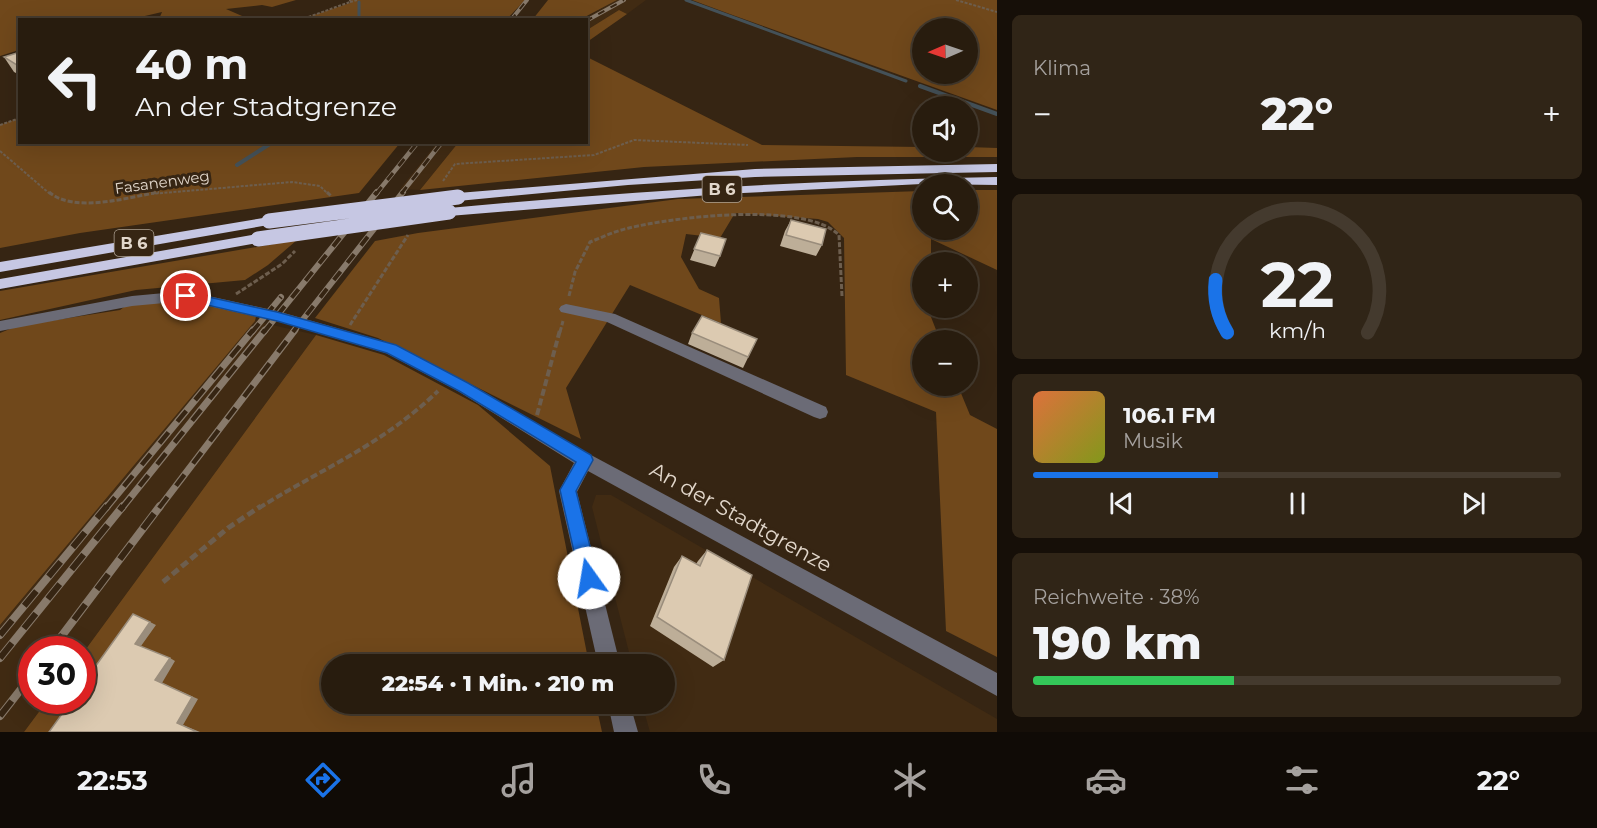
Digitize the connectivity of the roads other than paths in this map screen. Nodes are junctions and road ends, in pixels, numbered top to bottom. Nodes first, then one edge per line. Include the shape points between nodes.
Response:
1 (997, 168) edge
2 (997, 181) edge
3 (0, 267) edge
4 (0, 284) edge
5 (566, 309) road end
6 (0, 326) edge
7 (820, 412) dead end
8 (585, 460) junction
9 (607, 654) edge
10 (997, 685) edge
11 (622, 714) edge
12 (626, 732) edge

1 - 3 highway, B 6, bridge via 731,175 458,197 269,221
2 - 4 highway, B 6, bridge via 719,189 449,212 258,239
5 - 7 street via 610,318
6 - 8 street, An der Stadtgrenze via 132,301 186,296 277,316 391,349 534,427
8 - 9 street via 568,490
8 - 10 street, An der Stadtgrenze
11 - 12 street

